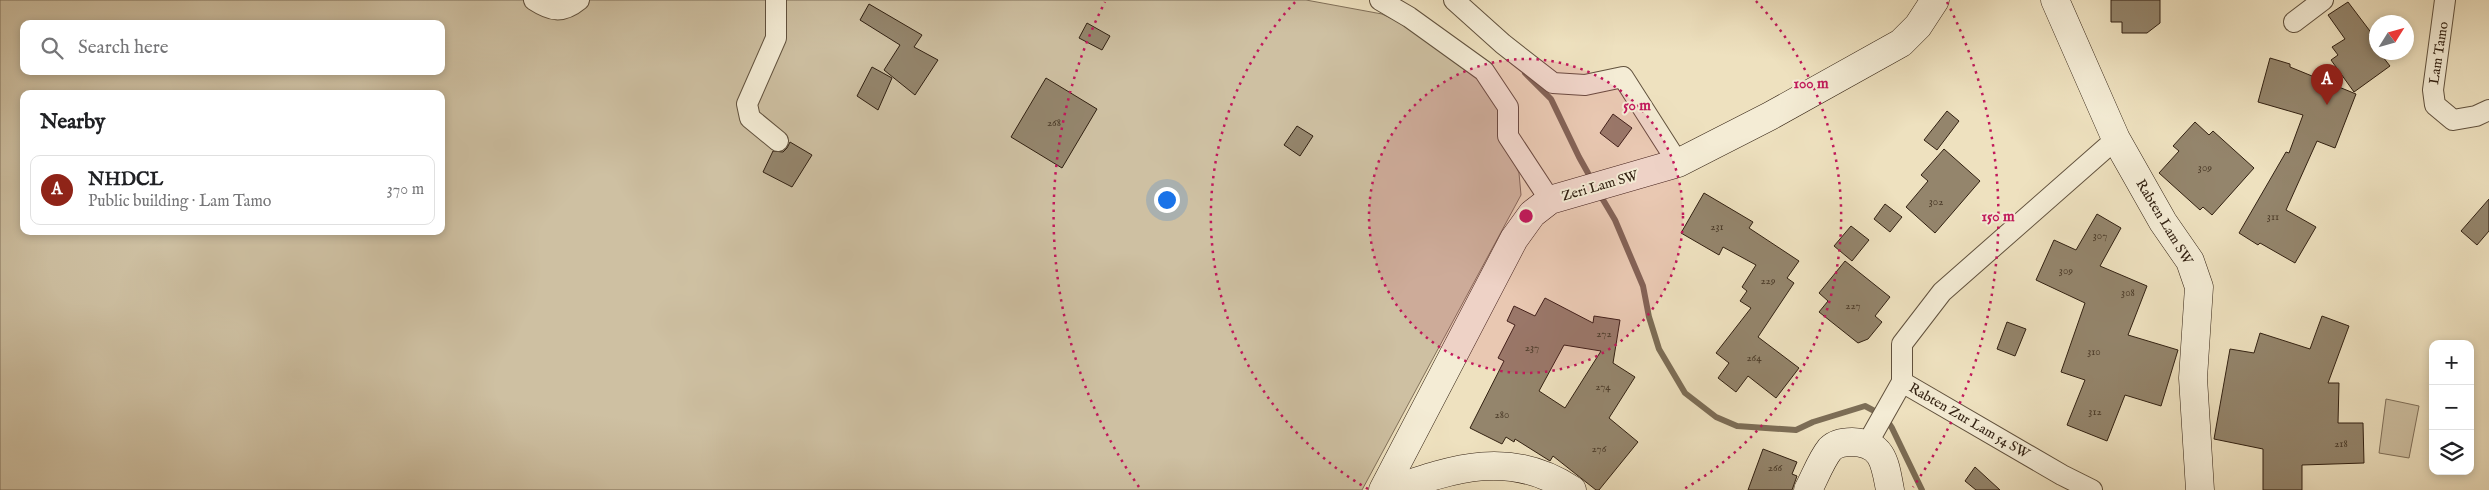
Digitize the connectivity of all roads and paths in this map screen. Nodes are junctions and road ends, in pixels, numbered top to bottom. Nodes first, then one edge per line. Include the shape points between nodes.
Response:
1 (534, 0) edge
2 (579, 0) edge
3 (776, 0) edge
4 (1380, 0) edge
5 (1454, 0) edge
6 (1935, 0) edge
7 (2055, 0) edge
8 (2323, 0) edge
9 (2445, 0) edge
10 (2294, 22) dead end
11 (2489, 110) edge
12 (2116, 139) junction
13 (778, 142) dead end
14 (1678, 163) junction
15 (1550, 200) junction
16 (1898, 390) junction
17 (1873, 434) junction
18 (1383, 490) edge
19 (1391, 490) edge
20 (1572, 490) edge
21 (1808, 490) edge
22 (1890, 490) edge
23 (2092, 490) edge
24 (2200, 490) edge

1 - 2 street via 548,9 563,10
3 - 13 street via 776,38 747,104 750,118
4 - 15 street via 1484,70 1508,107 1508,136
5 - 14 street via 1553,83 1585,85 1623,77
6 - 14 street, Zeri Lam SW via 1918,26 1901,42 1770,116
7 - 12 street, Rabten Lam SW
8 - 10 street
9 - 11 street, Lam Tamo via 2433,90 2435,105 2453,120
12 - 16 street, Rabten Zur Lam 54 SW via 1942,292 1902,344
12 - 24 street, Rabten Lam SW via 2163,222 2190,261 2199,287 2193,378
14 - 15 street, Zeri Lam SW
15 - 18 street, Zeri Lam SW via 1532,214 1514,239
16 - 17 street
16 - 23 street, Rabten Zur Lam 54 SW
17 - 21 street via 1830,449
17 - 22 street
19 - 20 street via 1432,476 1495,464 1538,472

